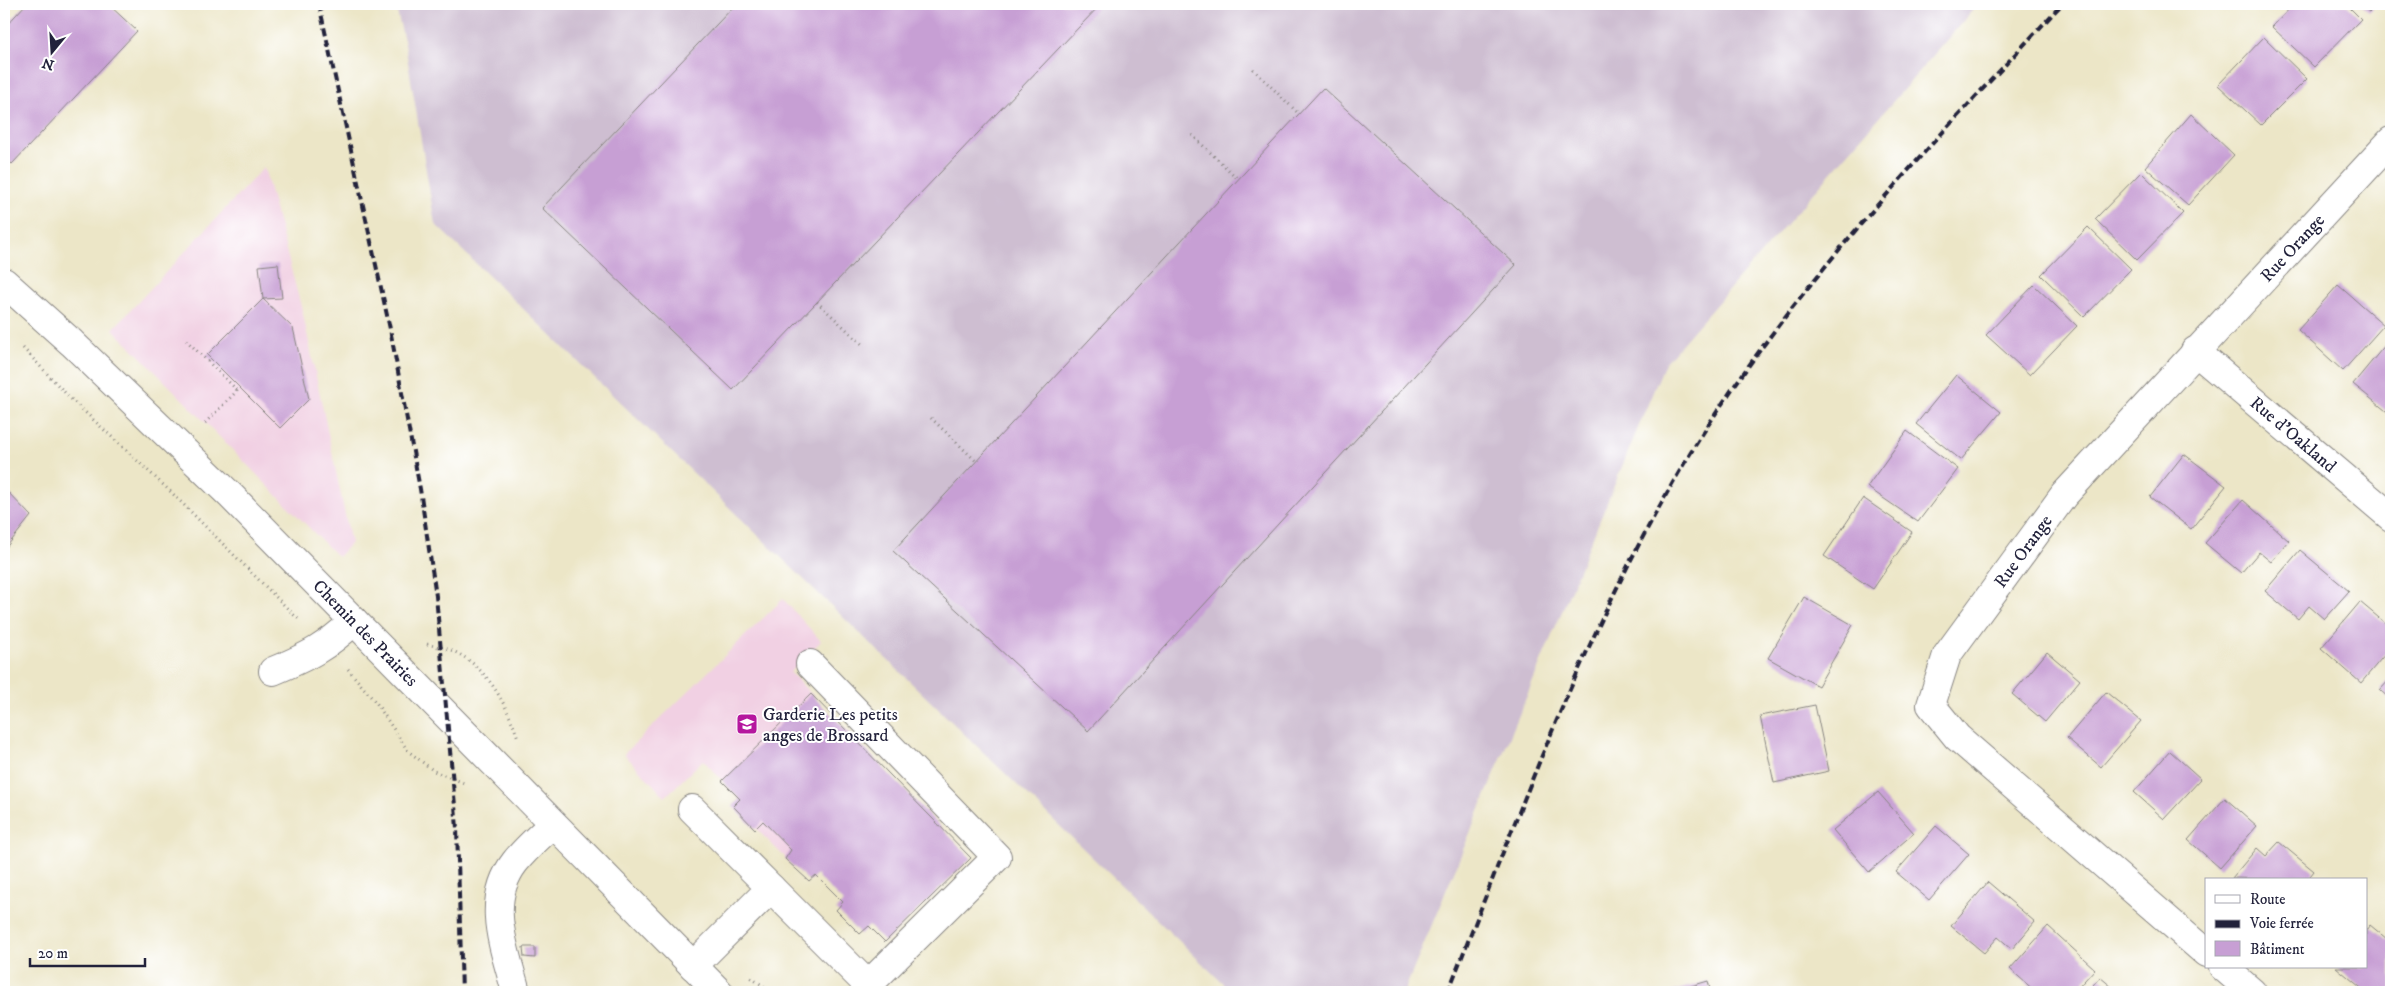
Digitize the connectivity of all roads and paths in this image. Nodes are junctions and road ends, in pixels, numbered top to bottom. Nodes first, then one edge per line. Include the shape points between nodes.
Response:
1 (1253, 69) dead end
2 (1299, 114) dead end
3 (1192, 135) dead end
4 (2391, 140) edge
5 (1238, 179) dead end
6 (4, 282) edge
7 (817, 302) dead end
8 (186, 340) dead end
9 (863, 345) dead end
10 (20, 346) dead end
11 (2195, 351) junction
12 (931, 418) dead end
13 (202, 427) dead end
14 (977, 462) dead end
15 (2391, 517) edge
16 (354, 621) junction
17 (303, 624) dead end
18 (343, 663) dead end
19 (810, 664) dead end
20 (273, 671) dead end
21 (468, 785) dead end
22 (692, 809) dead end
23 (553, 824) junction
24 (771, 888) junction
25 (2205, 952) edge
26 (693, 966) junction
27 (2224, 968) edge
28 (516, 992) edge
29 (720, 992) edge
30 (2252, 992) edge

1 - 2 path
3 - 5 path
4 - 11 street, Rue Orange
6 - 16 street, Chemin des Prairies via 196,462
7 - 9 path
8 - 13 path via 238,389
10 - 17 path
11 - 15 street, Rue d'Oakland
11 - 25 street, Rue Orange via 2064,495 1948,656 1931,705 1957,737
12 - 14 path
16 - 20 street via 313,654
16 - 23 street, Chemin des Prairies
18 - 21 path via 377,704 408,751 434,771
19 - 24 street via 997,857 868,985
22 - 24 street
23 - 26 street, Chemin des Prairies
23 - 28 street via 515,862 499,893 499,928
24 - 26 street
26 - 29 street, Chemin des Prairies
27 - 30 street

